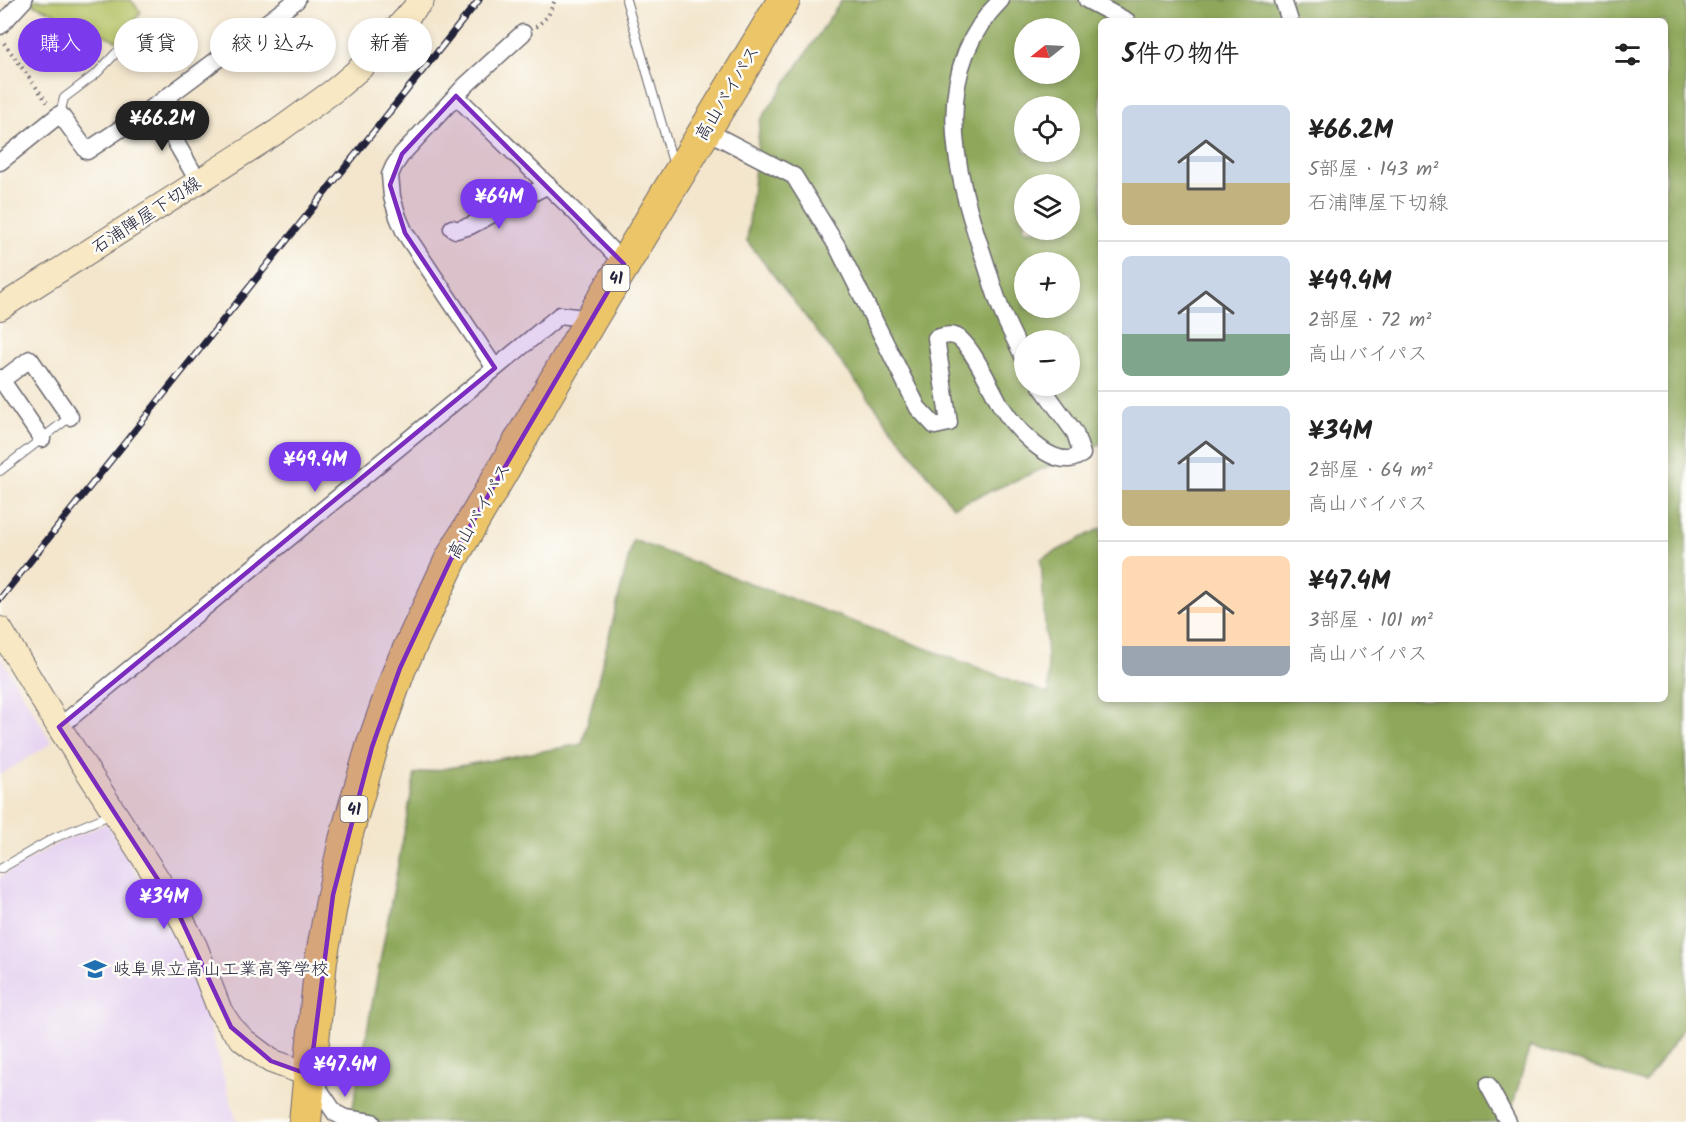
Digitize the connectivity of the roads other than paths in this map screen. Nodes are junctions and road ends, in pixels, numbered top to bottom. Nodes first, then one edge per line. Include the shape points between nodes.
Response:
1 (24, 0) edge
2 (297, 0) edge
3 (422, 0) edge
4 (626, 0) edge
5 (784, 0) edge
6 (1001, 0) edge
7 (1087, 0) edge
8 (1283, 0) edge
9 (1121, 18) edge
10 (1289, 18) edge
11 (0, 26) edge
12 (523, 33) road end
13 (114, 55) edge
14 (456, 96) junction
15 (155, 106) junction
16 (59, 115) junction
17 (705, 130) junction
18 (0, 162) edge
19 (676, 175) junction
20 (198, 181) junction
21 (548, 185) junction
22 (452, 228) dead end
23 (624, 264) junction
24 (0, 308) edge
25 (591, 319) junction
26 (1014, 338) edge
27 (495, 368) junction
28 (1, 379) edge
29 (1048, 396) edge
30 (70, 417) joint
31 (42, 439) junction
32 (0, 471) edge
33 (0, 628) edge
34 (59, 727) junction
35 (115, 813) junction
36 (0, 869) edge
37 (310, 1075) junction
38 (1488, 1085) dead end
39 (306, 1122) edge
40 (372, 1122) edge
41 (1508, 1122) edge

1 - 11 street
2 - 15 street
3 - 20 street, 石浦陣屋下切線 via 336,89
4 - 19 lane
5 - 17 highway, 高山バイパス / 41
6 - 26 street via 967,47 957,80 955,148 965,202
7 - 9 street
8 - 10 street
12 - 14 street
13 - 16 lane via 97,74 64,98
14 - 21 street
14 - 27 street via 402,154 390,175 390,185 405,233
15 - 16 street via 87,151
15 - 20 street
16 - 18 street
17 - 19 highway, 高山バイパス / 41
17 - 29 street via 794,176 837,246 918,408 935,426 949,423 936,338 949,334 959,339 978,364 1002,408 1029,441 1049,455 1069,459 1082,454 1075,433
19 - 23 highway, 高山バイパス / 41
20 - 24 street, 石浦陣屋下切線
21 - 22 street via 470,226 456,231
21 - 23 street
23 - 25 highway, 高山バイパス / 41
25 - 27 street via 560,315
25 - 37 highway, 高山バイパス / 41 via 451,559 400,668 372,747 333,894 321,960
27 - 34 street
28 - 30 street via 30,359
28 - 31 street
30 - 31 lane
31 - 32 lane
33 - 34 street
34 - 35 street
35 - 36 lane via 54,838
35 - 37 street via 175,906 220,1011 231,1027 271,1061
37 - 39 highway, 高山バイパス / 41
37 - 40 street via 334,1113
38 - 41 street

